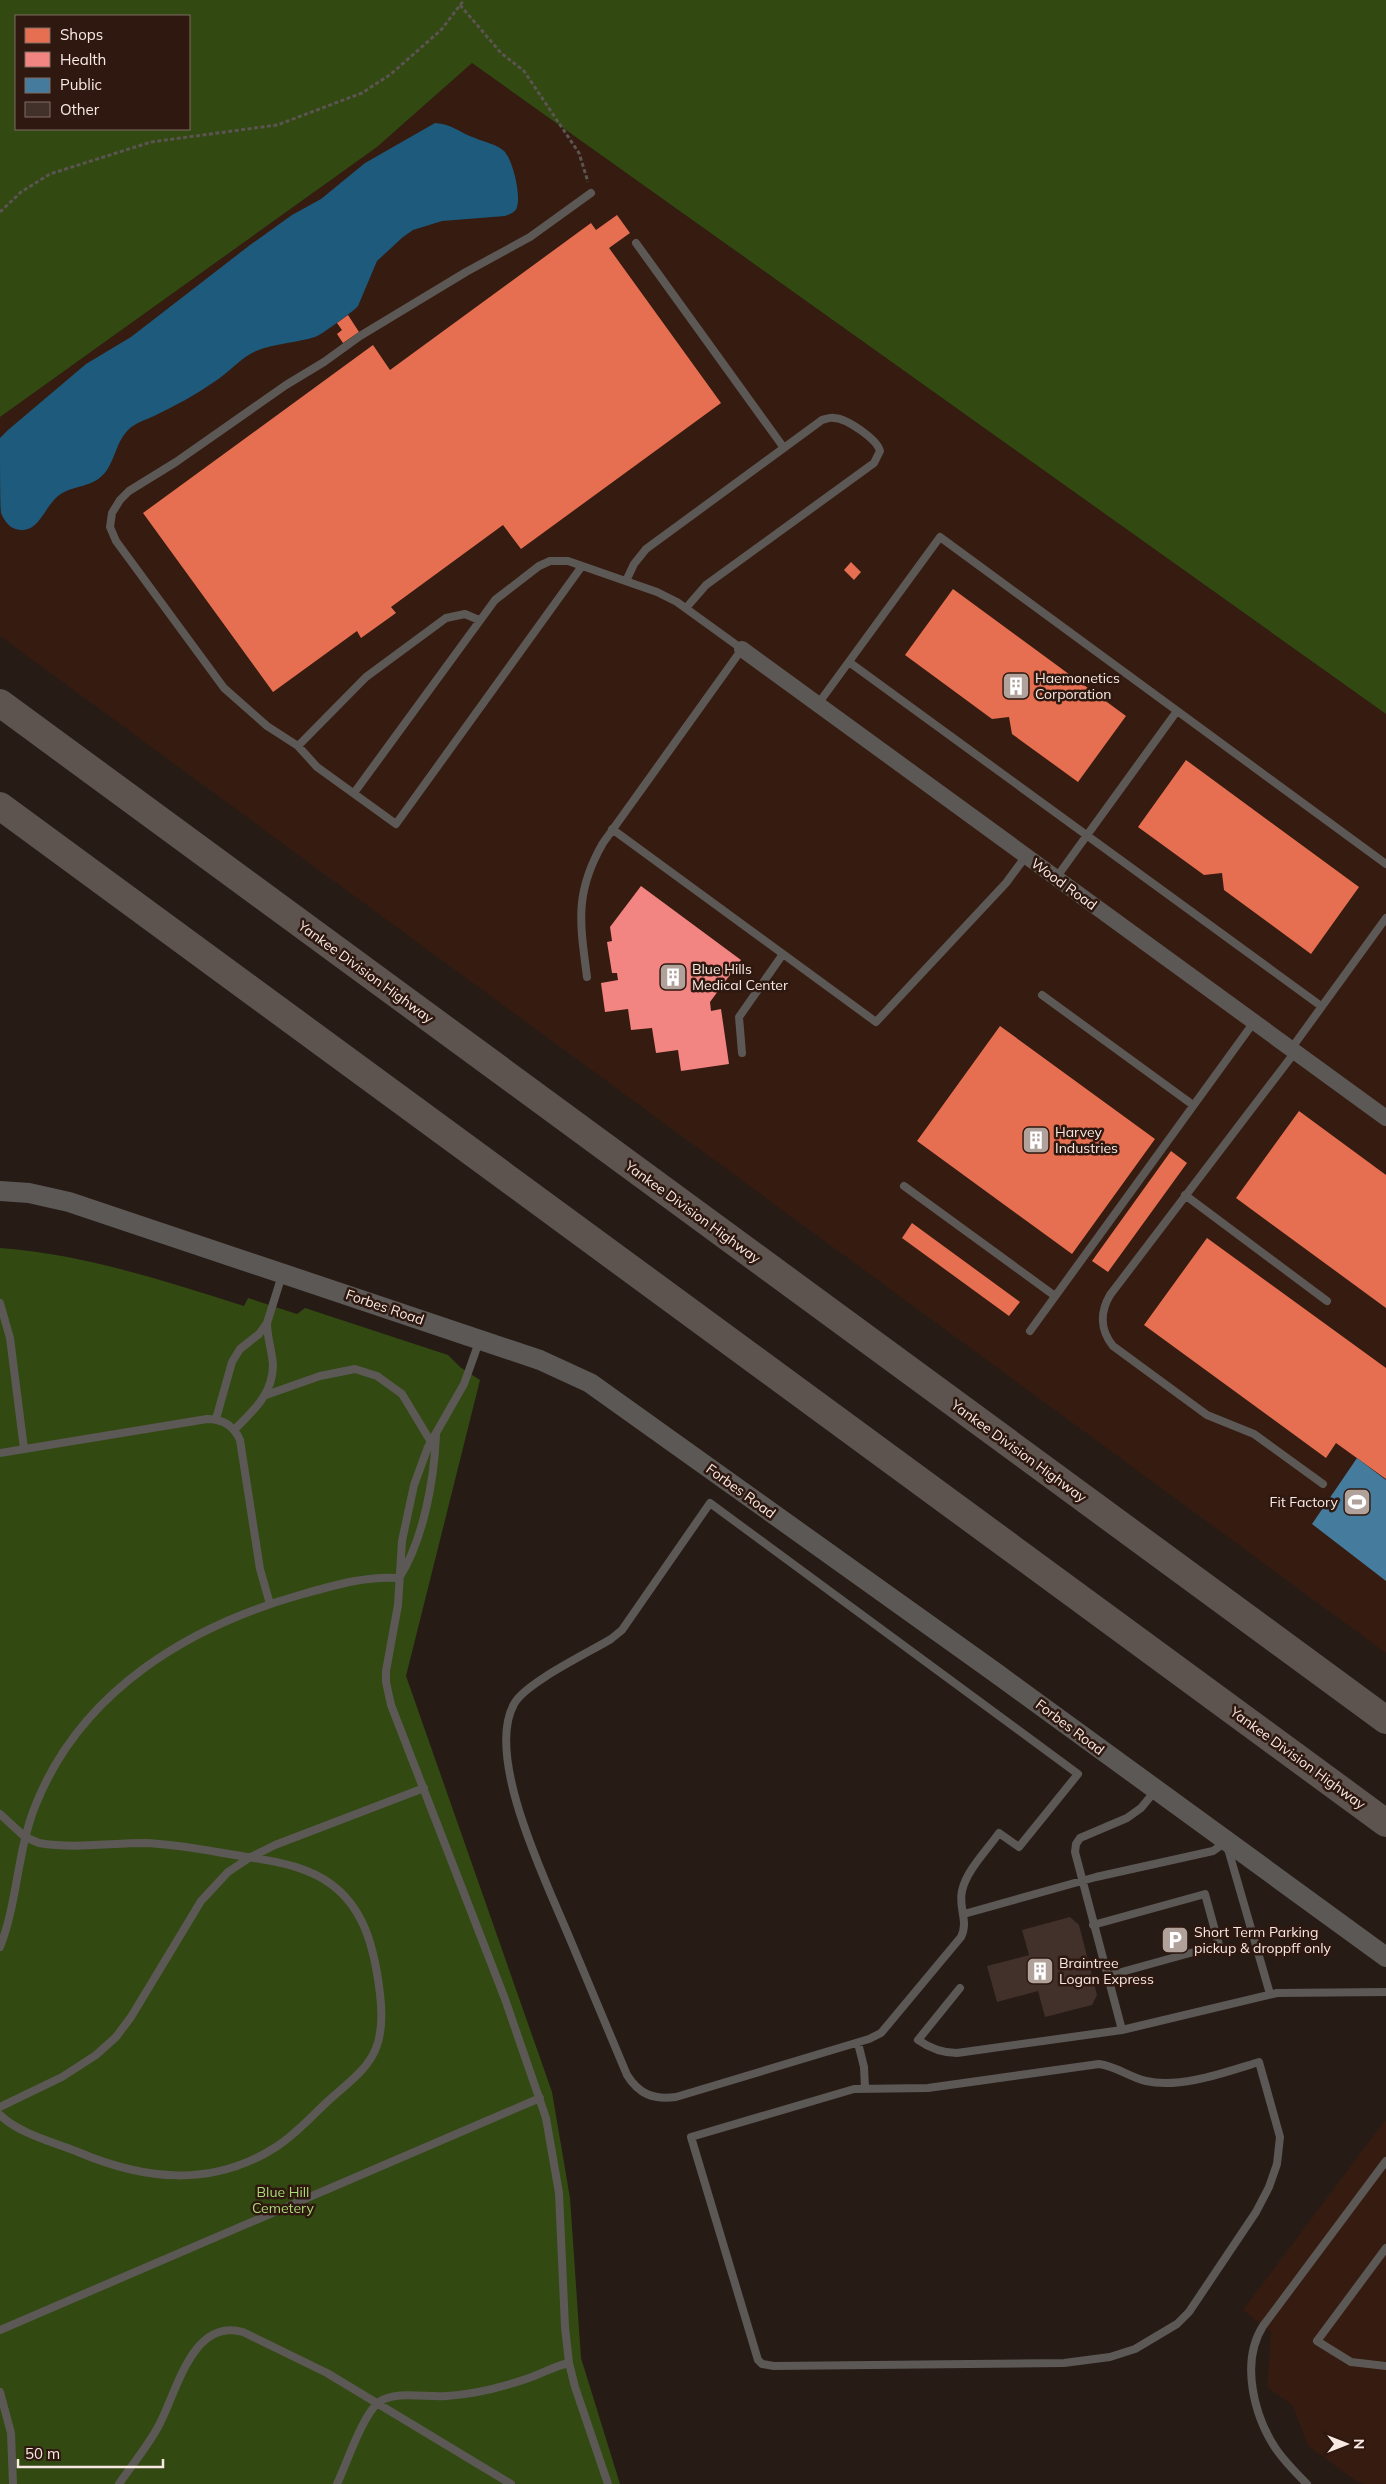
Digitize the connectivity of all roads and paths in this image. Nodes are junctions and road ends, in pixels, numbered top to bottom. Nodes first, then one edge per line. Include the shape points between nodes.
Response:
1 (464, 0) edge
2 (460, 6) junction
3 (591, 193) joint
4 (0, 212) edge
5 (636, 243) dead end
6 (784, 448) junction
7 (582, 566) junction
8 (626, 581) junction
9 (686, 608) junction
10 (479, 620) junction
11 (742, 649) junction
12 (849, 662) junction
13 (0, 703) edge
14 (818, 704) junction
15 (1177, 711) junction
16 (298, 746) junction
17 (354, 794) junction
18 (0, 806) edge
19 (612, 829) junction
20 (1087, 835) junction
21 (1026, 856) junction
22 (1386, 864) edge
23 (1056, 878) junction
24 (1386, 918) edge
25 (783, 954) junction
26 (587, 977) dead end
27 (1042, 994) dead end
28 (1322, 1006) junction
29 (1254, 1022) junction
30 (1293, 1051) junction
31 (742, 1052) dead end
32 (1194, 1105) junction
33 (1386, 1118) edge
34 (904, 1186) dead end
35 (6, 1191) edge
36 (1185, 1195) junction
37 (282, 1273) junction
38 (1055, 1296) junction
39 (1327, 1301) dead end
40 (0, 1303) edge
41 (267, 1323) junction
42 (1030, 1331) dead end
43 (480, 1340) junction
44 (266, 1395) junction
45 (216, 1419) junction
46 (234, 1430) junction
47 (436, 1433) junction
48 (431, 1442) junction
49 (24, 1449) junction
50 (0, 1453) edge
51 (1323, 1484) dead end
52 (399, 1578) junction
53 (270, 1604) junction
54 (1386, 1720) edge
55 (424, 1788) junction
56 (1156, 1791) junction
57 (0, 1814) edge
58 (1386, 1823) edge
59 (25, 1837) junction
60 (1226, 1842) junction
61 (249, 1858) junction
62 (1081, 1881) junction
63 (964, 1914) junction
64 (1093, 1925) junction
65 (0, 1947) edge
66 (1386, 1957) edge
67 (1107, 1976) junction
68 (960, 1988) dead end
69 (1386, 1992) edge
70 (1270, 1994) junction
71 (1122, 2030) junction
72 (858, 2043) junction
73 (865, 2088) junction
74 (540, 2098) junction
75 (0, 2107) edge
76 (0, 2115) edge
77 (1386, 2160) edge
78 (1386, 2248) edge
79 (0, 2330) edge
80 (569, 2363) junction
81 (1386, 2366) edge
82 (0, 2392) edge
83 (378, 2403) junction
84 (508, 2483) edge
85 (13, 2484) edge
86 (119, 2484) edge
87 (337, 2484) edge
88 (608, 2484) edge
89 (1307, 2484) edge

1 - 2 path
2 - 3 path via 501,53 524,71 579,153
2 - 4 path via 434,37 391,74 362,93 277,125 151,142 50,174 21,192
3 - 16 lane via 530,237 378,325 293,380 129,491 116,506 110,527 116,541 217,680 266,726
5 - 6 lane
6 - 8 lane via 646,549
6 - 9 lane via 822,420 835,418 872,438 880,451 874,463 706,585
7 - 8 lane
7 - 10 lane via 562,560 539,566 500,595
7 - 17 lane via 396,824
8 - 9 lane via 657,592
9 - 11 lane
10 - 16 lane via 466,614 446,618 374,670
10 - 17 lane
11 - 14 street, Wood Road
11 - 19 lane
12 - 14 lane
12 - 15 lane via 940,536
12 - 20 lane
13 - 54 highway, Yankee Division Highway
14 - 21 street, Wood Road
15 - 20 lane
15 - 22 lane
16 - 17 lane via 317,767
18 - 58 highway, Yankee Division Highway
19 - 25 lane
19 - 26 lane via 593,861 582,894 580,924
20 - 23 lane
20 - 28 lane
21 - 23 street, Wood Road
21 - 25 lane via 1006,883 876,1022
23 - 29 street, Wood Road
24 - 28 lane
25 - 31 lane via 739,1017
27 - 32 lane
28 - 30 lane
29 - 30 street, Wood Road
29 - 32 lane
30 - 33 street, Wood Road
30 - 36 lane
32 - 38 lane
34 - 38 lane
35 - 37 street, Forbes Road via 69,1202
36 - 39 lane
36 - 51 lane via 1108,1299 1103,1319 1105,1334 1112,1346 1207,1415 1254,1434
37 - 41 lane
37 - 43 street, Forbes Road
38 - 42 lane
40 - 49 lane via 10,1338
41 - 44 lane via 273,1366
41 - 45 lane via 235,1355
43 - 47 lane via 464,1384
43 - 56 street, Forbes Road via 567,1371 617,1400
44 - 46 lane
44 - 48 lane via 320,1376 355,1369 377,1376 402,1394
45 - 46 lane
45 - 49 lane
46 - 53 lane via 242,1447 260,1569
47 - 48 lane
47 - 52 lane via 433,1474 415,1546
48 - 52 lane via 414,1485 402,1542
49 - 50 lane
52 - 53 lane via 355,1580
52 - 55 lane via 386,1682 391,1705
53 - 59 lane via 236,1617 164,1655 106,1699 82,1725 54,1768 35,1805
55 - 61 lane
55 - 74 lane
56 - 60 street, Forbes Road
56 - 62 lane via 1127,1818 1080,1838 1074,1852
57 - 59 lane
59 - 61 lane via 55,1845 159,1844
59 - 65 lane via 10,1916
60 - 62 lane via 1213,1851
60 - 66 street, Forbes Road
60 - 70 lane
61 - 75 lane via 218,1880 201,1901 132,2017 116,2037 96,2055 62,2077
61 - 76 lane via 314,1874 343,1896 359,1914 371,1940 380,2000 379,2040 366,2065 293,2135 275,2148 243,2163 201,2174 160,2176 120,2168 16,2126
62 - 63 lane
62 - 64 lane
63 - 72 lane via 965,1926 961,1937 886,2029
63 - 72 lane via 961,1897 965,1881 999,1833 1019,1847 1078,1774 710,1503 622,1630 528,1689 514,1704 506,1738 516,1800 532,1850 627,2075 644,2093 659,2099 676,2097
64 - 67 lane
64 - 67 lane via 1205,1894 1219,1945
67 - 71 lane
68 - 71 lane via 918,2040 942,2052 966,2052
69 - 70 lane via 1296,1991
70 - 71 lane
72 - 73 lane
73 - 73 lane via 928,2088 1099,2064 1146,2081 1162,2083 1213,2076 1259,2062 1279,2130 1280,2153 1274,2175 1256,2212 1194,2306 1177,2324 1135,2349 1110,2357 1041,2365 762,2364 756,2355 691,2137 841,2092
74 - 79 lane
74 - 80 lane via 550,2133 559,2193
77 - 89 lane via 1263,2326 1252,2353 1253,2388 1264,2427 1277,2450
78 - 81 lane via 1317,2341 1351,2362
80 - 83 lane via 476,2392 393,2397
80 - 88 lane
82 - 85 lane via 11,2433
83 - 84 lane
83 - 86 lane via 328,2373 243,2332 217,2332 204,2340 194,2353 158,2428
83 - 87 lane via 363,2425

